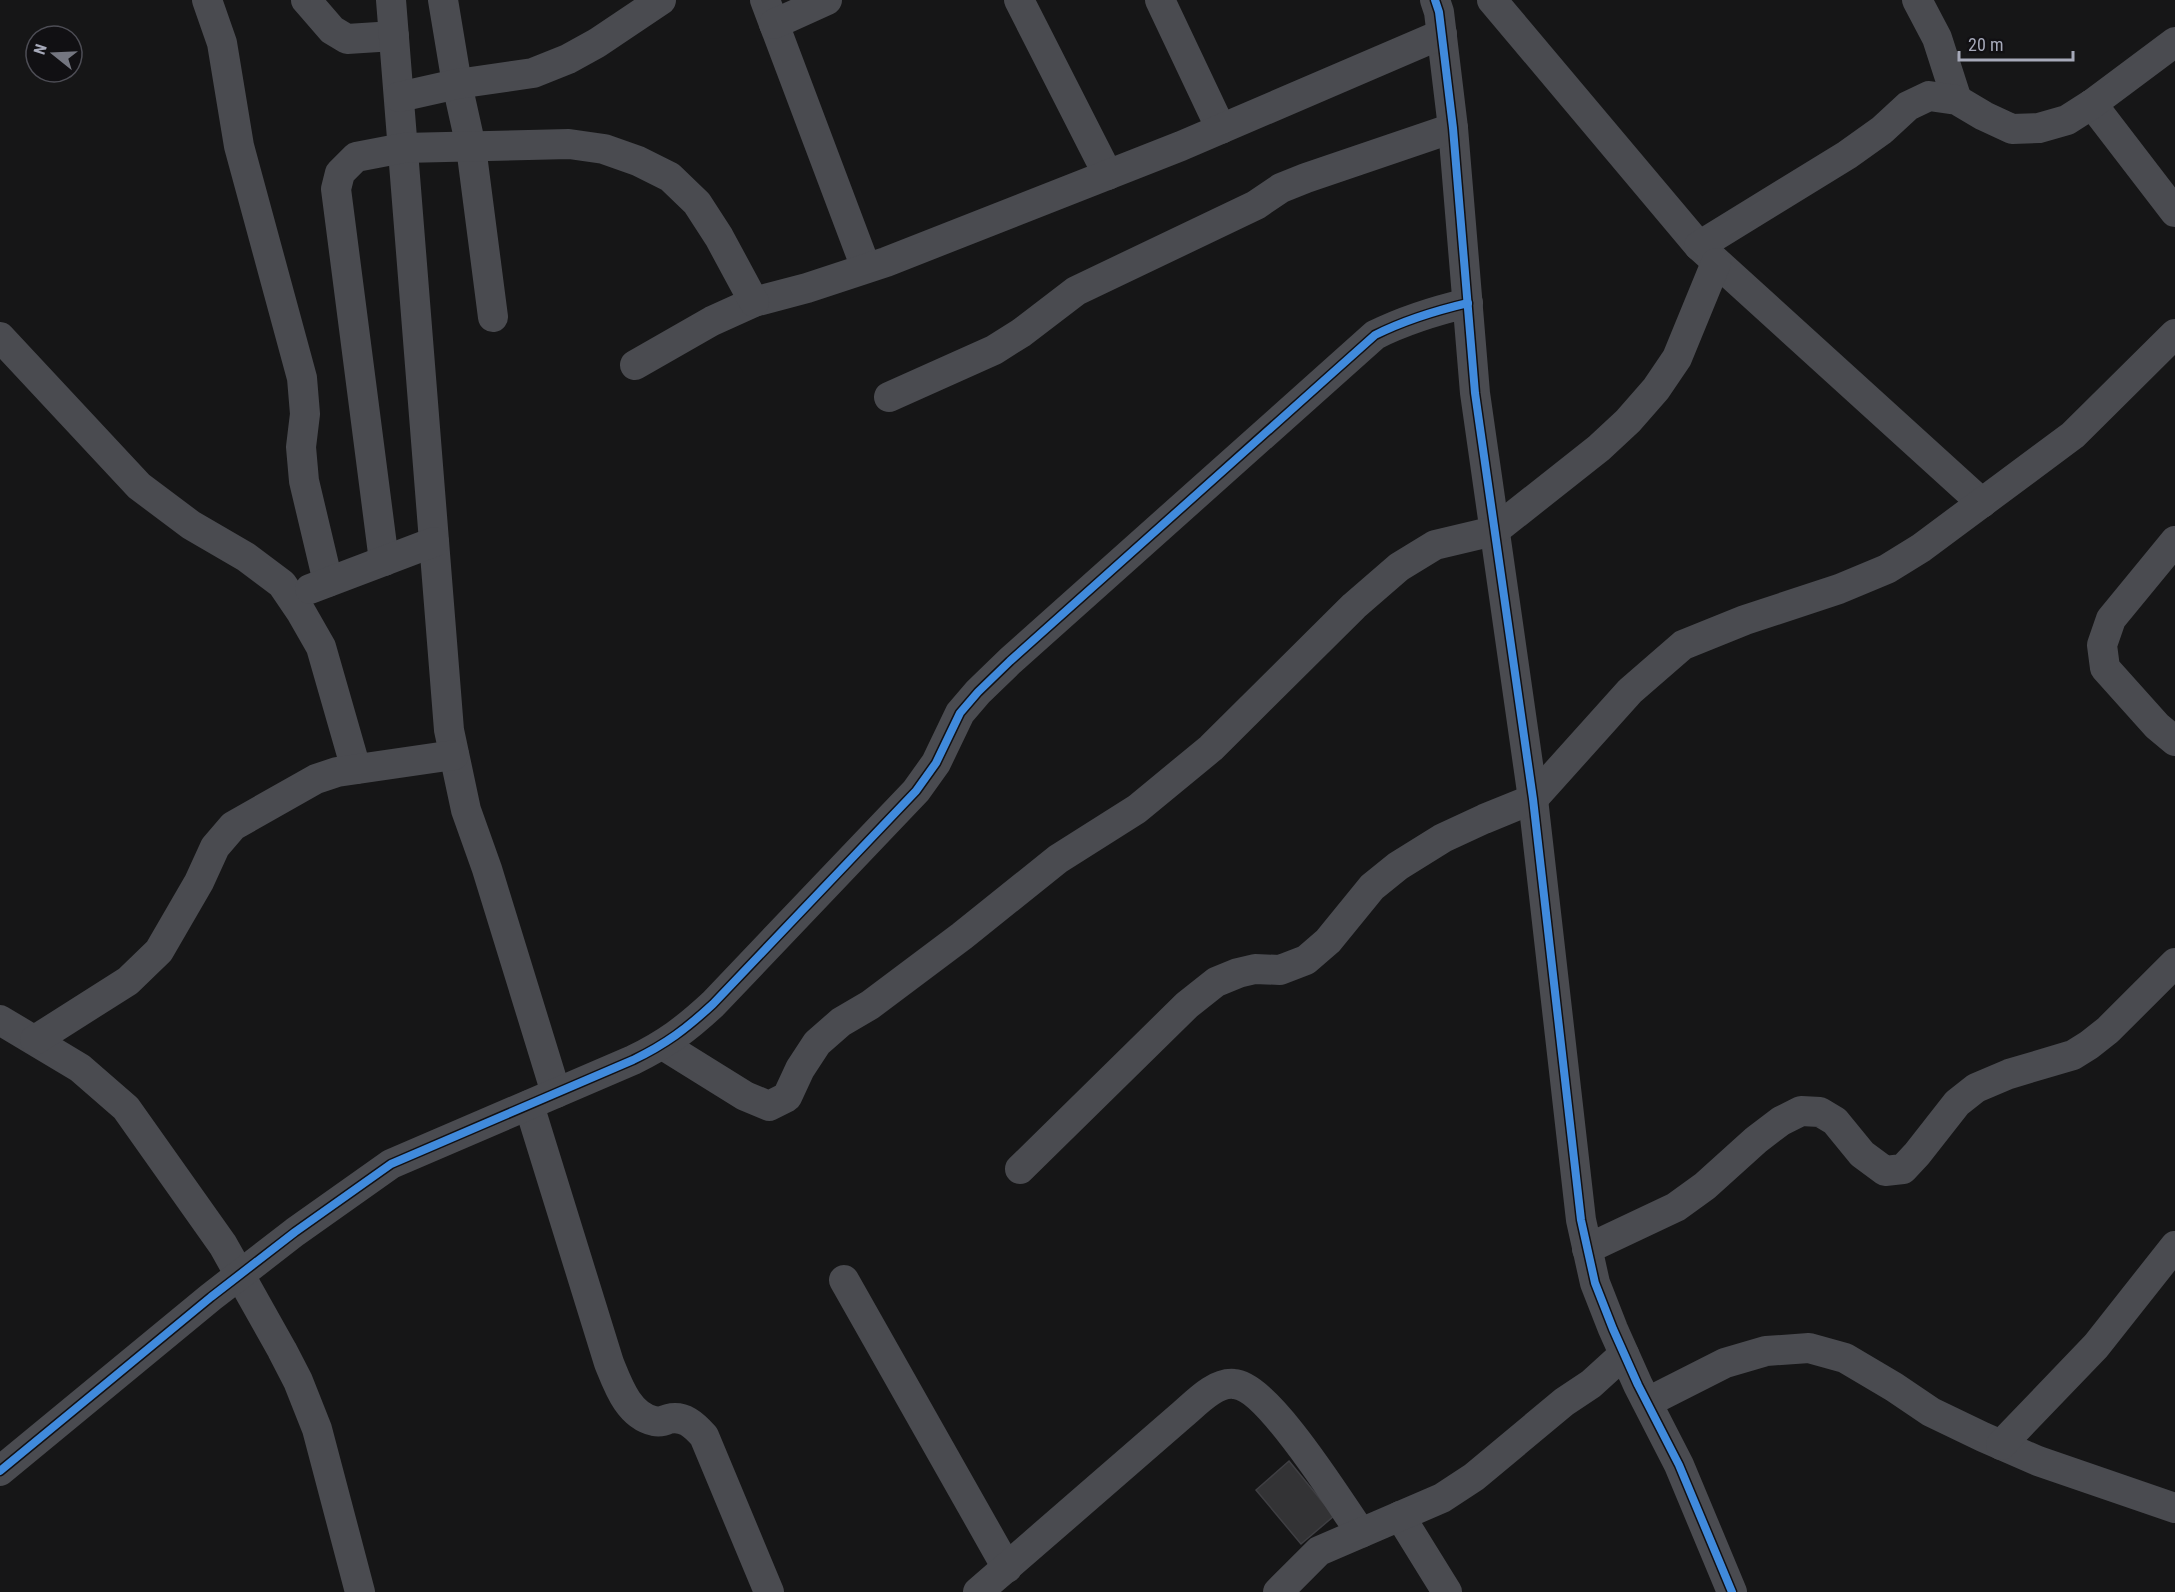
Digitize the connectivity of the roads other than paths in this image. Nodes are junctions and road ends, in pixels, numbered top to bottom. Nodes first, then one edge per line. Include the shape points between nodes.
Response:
1 (207, 0) edge
2 (306, 0) edge
3 (391, 0) edge
4 (443, 0) edge
5 (661, 0) edge
6 (827, 0) edge
7 (1019, 0) edge
8 (1160, 0) edge
9 (1436, 0) edge
10 (1492, 0) edge
11 (1917, 0) edge
12 (769, 12) edge
13 (1442, 34) junction
14 (394, 36) junction
15 (2175, 42) edge
16 (457, 84) junction
17 (399, 97) junction
18 (1957, 100) junction
19 (2092, 104) junction
20 (1453, 128) junction
21 (1221, 129) junction
22 (471, 147) junction
23 (403, 148) junction
24 (1108, 175) junction
25 (2175, 212) edge
26 (1708, 255) junction
27 (866, 268) junction
28 (754, 302) junction
29 (1468, 303) junction
30 (493, 317) dead end
31 (2175, 334) edge
32 (0, 337) edge
33 (634, 365) dead end
34 (889, 397) dead end
35 (1982, 503) junction
36 (1494, 531) junction
37 (2175, 541) edge
38 (434, 542) junction
39 (384, 561) junction
40 (328, 582) junction
41 (291, 596) junction
42 (2175, 741) edge
43 (454, 756) junction
44 (356, 769) junction
45 (1533, 799) junction
46 (2175, 963) edge
47 (0, 1020) edge
48 (35, 1040) junction
49 (663, 1045) junction
50 (542, 1099) junction
51 (1020, 1169) dead end
52 (2175, 1246) edge
53 (1587, 1250) junction
54 (238, 1276) junction
55 (844, 1280) dead end
56 (1624, 1354) junction
57 (1648, 1402) junction
58 (2001, 1445) junction
59 (0, 1471) edge
60 (2175, 1508) edge
61 (1400, 1516) junction
62 (1361, 1533) junction
63 (1007, 1568) junction
64 (1442, 1589) edge
65 (360, 1592) edge
66 (769, 1592) edge
67 (978, 1592) edge
68 (1278, 1592) edge
69 (1732, 1592) edge

1 - 40 street via 222,43 239,146 302,378 304,481
2 - 14 street via 332,30 347,39
3 - 14 street
4 - 16 street
5 - 16 street via 568,59 533,73
6 - 12 street
7 - 24 street
8 - 21 street
9 - 13 street
10 - 26 street
11 - 18 street via 1937,38
12 - 27 street
13 - 20 street
13 - 21 street
14 - 17 street
15 - 19 street
16 - 17 street
16 - 22 street
17 - 23 street
18 - 19 street via 2012,129 2039,128 2067,120
18 - 26 street via 1929,96 1908,106 1882,130
19 - 25 street
20 - 29 street
20 - 34 street via 1281,188 1256,205 1076,291 994,350
21 - 24 street
22 - 23 street
22 - 28 street via 569,144 615,153 670,177 697,203
22 - 30 street
23 - 38 street
23 - 39 street via 356,157 340,173 336,189
24 - 27 street
26 - 35 street
26 - 36 street via 1677,358 1656,389 1599,448
27 - 28 street
28 - 33 street
29 - 36 street via 1475,393
29 - 49 street via 1401,322 1375,335 1010,661 960,713 936,763 916,791 713,1004
31 - 35 street via 2073,435
32 - 41 street via 139,486 191,525 255,564
35 - 45 street via 1887,568 1683,645 1630,691
36 - 45 street
36 - 49 street via 1435,545 1399,567 1354,606 1211,748 1137,809 1058,859 962,936 841,1022 818,1043 800,1069 788,1097 769,1106 745,1096
37 - 42 street via 2111,619 2102,645 2105,668 2141,711
38 - 39 street
38 - 43 street
39 - 40 street
40 - 41 street
41 - 44 street via 321,647
43 - 44 street
43 - 50 street via 466,810 487,869
44 - 48 street via 316,779 233,826 215,846 159,951 128,981
45 - 51 street via 1443,838 1398,866 1372,887 1328,941 1306,960 1280,970 1255,969 1216,982 1187,1005
45 - 53 street
46 - 53 street via 2108,1030 2073,1055 1976,1088 1958,1103 1903,1169 1885,1171 1862,1154 1835,1121 1820,1112 1801,1112 1755,1140 1676,1207
47 - 48 street
48 - 54 street via 80,1068 126,1108 223,1245
49 - 50 street
50 - 54 street via 391,1164
50 - 66 street via 609,1363 621,1393 639,1415 657,1422 684,1420 704,1436
52 - 58 street via 2096,1346
53 - 56 street via 1595,1283
54 - 59 street
54 - 65 street via 287,1360 317,1429
55 - 63 street
56 - 57 street
56 - 61 street via 1474,1477 1442,1498
57 - 58 street via 1725,1363 1766,1351 1809,1348 1845,1359 1931,1412
57 - 69 street
58 - 60 street
61 - 62 street
61 - 64 street
62 - 63 street via 1294,1437 1249,1389 1233,1383 1215,1388 1183,1414
62 - 68 street via 1319,1551
63 - 67 street

